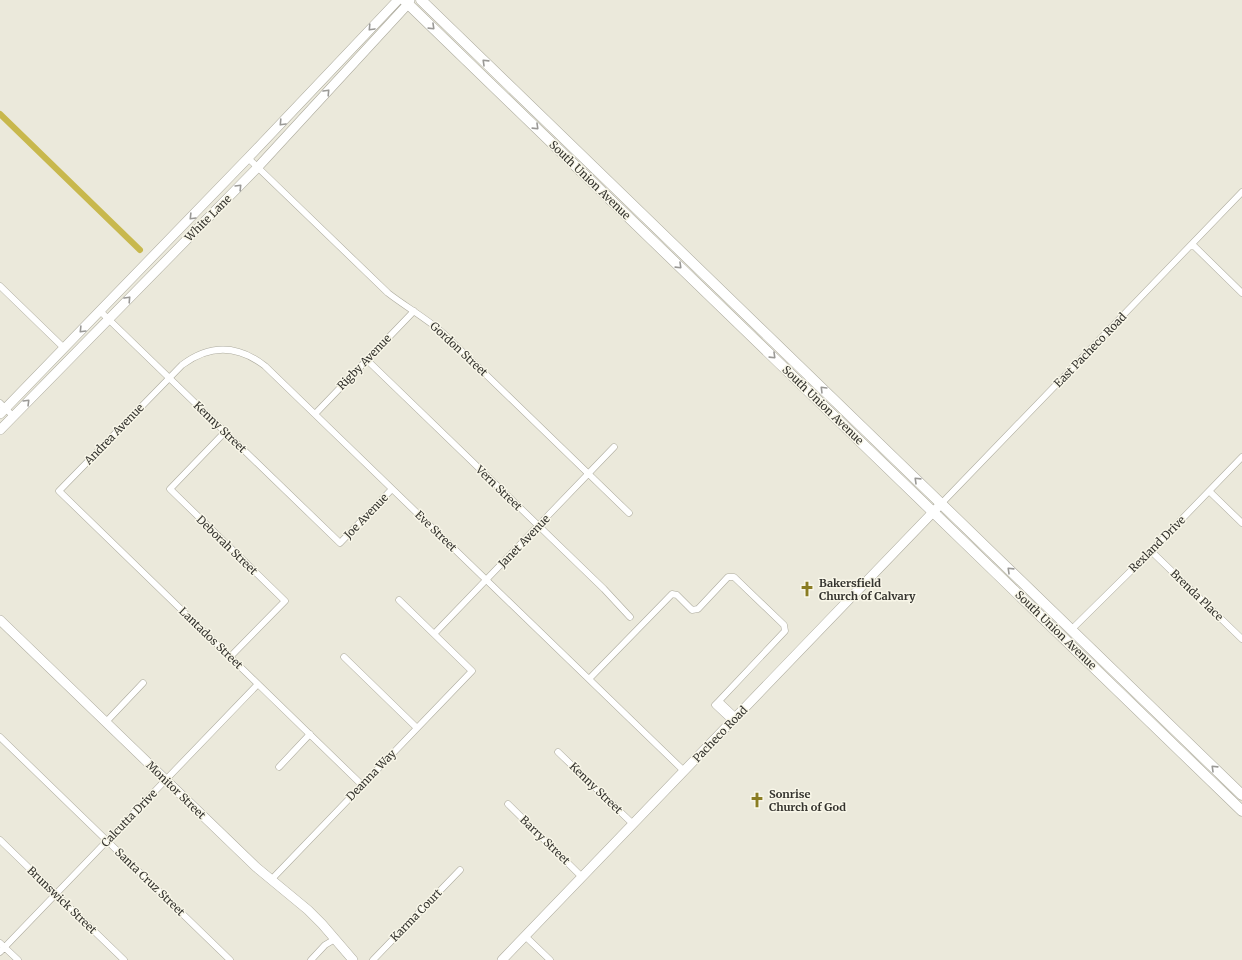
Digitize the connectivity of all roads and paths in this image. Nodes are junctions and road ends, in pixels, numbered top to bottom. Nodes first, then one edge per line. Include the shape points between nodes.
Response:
1 (398, 0) edge
2 (421, 0) edge
3 (407, 1) edge
4 (481, 74) junction
5 (530, 106) junction
6 (553, 144) junction
7 (248, 158) junction
8 (258, 167) junction
9 (602, 176) junction
10 (1242, 192) edge
11 (624, 212) junction
12 (673, 244) junction
13 (1192, 244) junction
14 (696, 282) junction
15 (0, 286) edge
16 (1242, 293) edge
17 (100, 311) junction
18 (414, 311) junction
19 (744, 313) junction
20 (109, 320) junction
21 (64, 348) junction
22 (367, 360) junction
23 (169, 378) junction
24 (2, 408) edge
25 (315, 414) junction
26 (13, 416) junction
27 (0, 430) edge
28 (225, 432) junction
29 (614, 448) dead end
30 (1242, 457) edge
31 (589, 474) junction
32 (392, 489) junction
33 (59, 491) joint
34 (1209, 491) junction
35 (938, 508) junction
36 (630, 513) dead end
37 (1242, 523) edge
38 (538, 526) junction
39 (340, 543) joint
40 (1151, 551) junction
41 (486, 580) junction
42 (1010, 586) junction
43 (399, 600) dead end
44 (630, 617) dead end
45 (0, 620) edge
46 (1071, 630) junction
47 (434, 634) junction
48 (1061, 635) junction
49 (1242, 639) edge
50 (230, 657) junction
51 (344, 657) dead end
52 (589, 679) junction
53 (1122, 679) junction
54 (143, 683) dead end
55 (258, 684) junction
56 (734, 719) junction
57 (106, 722) junction
58 (417, 728) junction
59 (310, 734) junction
60 (0, 738) edge
61 (558, 752) dead end
62 (278, 767) dead end
63 (684, 771) junction
64 (166, 780) junction
65 (1211, 780) junction
66 (362, 784) junction
67 (1242, 795) edge
68 (508, 804) dead end
69 (1242, 804) edge
70 (1242, 811) edge
71 (633, 824) junction
72 (0, 840) edge
73 (107, 841) junction
74 (460, 870) dead end
75 (582, 877) junction
76 (271, 880) junction
77 (56, 894) junction
78 (525, 936) junction
79 (335, 939) junction
80 (2, 948) edge
81 (18, 960) edge
82 (124, 960) edge
83 (230, 960) edge
84 (311, 960) edge
85 (353, 960) edge
86 (373, 960) edge
87 (502, 960) edge
88 (550, 960) edge

1 -> 7 main road, White Lane
5 -> 2 main road, South Union Avenue
3 -> 4 main road, South Union Avenue
8 -> 3 main road, White Lane
4 - 5 main road via 496,80 526,109
4 -> 6 main road, South Union Avenue
5 - 9 main road, South Union Avenue
6 - 9 main road via 559,142 592,173
6 - 11 main road, South Union Avenue
7 - 8 street, Gordon Street
7 -> 17 main road, White Lane
8 - 18 street, Gordon Street via 388,293
20 -> 8 main road, White Lane
9 - 12 main road, South Union Avenue
10 - 13 street, East Pacheco Road
11 - 12 main road via 637,217 667,246 672,247
11 -> 14 main road, South Union Avenue
12 - 19 main road, South Union Avenue
13 - 16 street
13 - 35 street, East Pacheco Road
14 - 19 main road via 702,280 734,311
14 -> 35 main road, South Union Avenue
15 - 21 street
17 - 20 street, Kenny Street
17 -> 21 main road, White Lane
18 - 22 street, Rigby Avenue
18 - 31 street, Gordon Street via 443,333
35 -> 19 main road, South Union Avenue
20 - 23 street, Kenny Street
26 -> 20 main road, White Lane
21 - 24 main road, White Lane
22 - 25 street, Rigby Avenue
22 - 38 street, Vern Street
23 - 25 street, Eve Street via 190,359 207,352 222,349 241,352 265,366
23 - 28 street, Kenny Street
23 - 33 street, Andrea Avenue
24 - 26 street
25 - 32 street, Eve Street
26 - 27 main road, White Lane
28 - 39 street, Kenny Street
28 - 50 street, Deborah Street via 170,489 285,600
29 - 31 street, Janet Avenue
30 - 34 street, Rexland Drive
31 - 36 street, Gordon Street
31 - 38 street, Janet Avenue
32 - 39 street, Joe Avenue
32 - 41 street, Eve Street
33 - 50 street, Lantados Street
34 - 37 street
34 - 40 street, Rexland Drive
35 - 42 main road, South Union Avenue
46 -> 35 main road, South Union Avenue
35 - 56 main road, Pacheco Road
38 - 41 street, Janet Avenue
38 - 44 street, Vern Street
40 - 46 street, Rexland Drive
40 - 49 street, Brenda Place
41 - 47 street, Janet Avenue
41 - 52 street, Eve Street
42 - 46 main road via 1026,594 1064,630
42 - 48 main road, South Union Avenue
43 - 47 street
45 - 57 main road, Monitor Street
46 - 53 main road, South Union Avenue
47 - 58 street, Deanna Way via 472,671
48 - 53 main road via 1071,638 1106,671
48 - 65 main road, South Union Avenue
50 - 55 street, Lantados Street
51 - 58 street
52 - 56 street via 672,594 677,595 692,610 698,609 728,577 734,577 784,625 785,631 719,701
52 - 63 street, Eve Street
67 -> 53 main road, South Union Avenue
54 - 57 street
55 - 59 street, Lantados Street
55 - 64 street, Calcutta Drive
56 - 63 main road, Pacheco Road
57 - 64 main road, Monitor Street
58 - 66 street, Deanna Way
59 - 62 street
59 - 66 street, Lantados Street
60 - 73 street, Santa Cruz Street
61 - 71 street, Kenny Street
63 - 71 main road, Pacheco Road
64 - 73 street, Calcutta Drive
64 - 76 main road, Monitor Street
65 - 69 main road via 1227,789
65 - 70 main road, South Union Avenue
66 - 76 street, Deanna Way
68 - 75 street, Barry Street
71 - 75 main road, Pacheco Road
72 - 77 street, Brunswick Street
73 - 77 street, Calcutta Drive
73 - 83 street, Santa Cruz Street
74 - 86 street, Karma Court
75 - 78 main road, Pacheco Road
76 - 79 main road, Monitor Street via 308,910
77 - 80 street, Calcutta Drive
77 - 82 street, Brunswick Street
78 - 87 main road, Pacheco Road
78 - 88 street
79 - 84 street via 325,945
79 - 85 main road, Monitor Street
80 - 81 street

